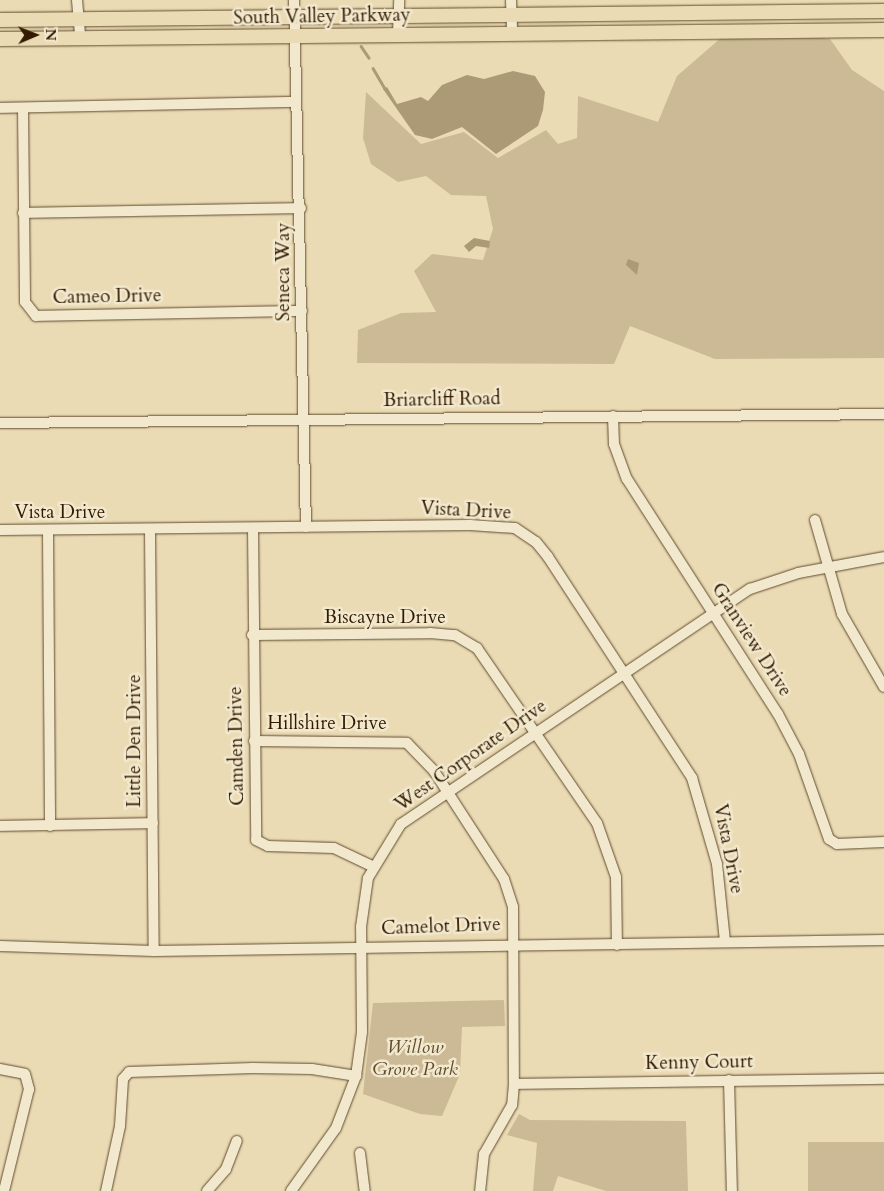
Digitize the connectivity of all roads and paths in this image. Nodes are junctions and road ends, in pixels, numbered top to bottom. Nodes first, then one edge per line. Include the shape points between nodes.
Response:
1 (77, 0) edge
2 (294, 0) edge
3 (399, 0) edge
4 (511, 0) edge
5 (884, 11) edge
6 (512, 15) junction
7 (399, 16) junction
8 (294, 17) junction
9 (80, 19) junction
10 (0, 20) edge
11 (884, 30) edge
12 (512, 33) junction
13 (398, 35) junction
14 (294, 36) junction
15 (80, 38) junction
16 (0, 39) edge
17 (296, 102) junction
18 (0, 108) edge
19 (23, 108) junction
20 (301, 208) junction
21 (23, 212) junction
22 (302, 311) junction
23 (884, 414) edge
24 (613, 416) junction
25 (302, 419) junction
26 (0, 423) edge
27 (815, 520) dead end
28 (306, 527) junction
29 (253, 528) junction
30 (0, 530) edge
31 (150, 530) junction
32 (48, 531) junction
33 (884, 557) edge
34 (828, 567) junction
35 (712, 614) junction
36 (252, 635) junction
37 (624, 674) junction
38 (884, 687) edge
39 (535, 732) junction
40 (254, 741) junction
41 (445, 791) junction
42 (153, 823) junction
43 (0, 826) edge
44 (50, 826) junction
45 (884, 842) edge
46 (374, 866) junction
47 (884, 940) edge
48 (725, 942) junction
49 (513, 943) junction
50 (617, 945) junction
51 (0, 946) edge
52 (362, 947) junction
53 (154, 951) junction
54 (0, 1069) edge
55 (356, 1076) junction
56 (884, 1079) edge
57 (729, 1080) junction
58 (514, 1084) junction
59 (237, 1141) dead end
60 (360, 1153) dead end
61 (109, 1190) edge
62 (4, 1191) edge
63 (207, 1191) edge
64 (291, 1191) edge
65 (365, 1191) edge
66 (480, 1191) edge
67 (732, 1191) edge

1 - 9 street
2 - 8 street, Seneca Way
3 - 7 street
4 - 6 street
5 - 6 main road, South Valley Parkway
6 - 7 main road, South Valley Parkway
6 - 12 street
7 - 8 main road, South Valley Parkway
7 - 13 street
8 - 9 main road, South Valley Parkway
8 - 14 street, Seneca Way
9 - 10 main road, South Valley Parkway
9 - 15 street
11 - 12 main road, South Valley Parkway
12 - 13 main road, South Valley Parkway
13 - 14 main road, South Valley Parkway
14 - 15 main road, South Valley Parkway
14 - 17 street, Seneca Way
15 - 16 main road, South Valley Parkway
17 - 19 street
17 - 20 street, Seneca Way
18 - 19 street
19 - 21 street, Cameo Drive
20 - 21 street
20 - 22 street, Seneca Way
21 - 22 street, Cameo Drive via 25,302 36,316
22 - 25 street, Seneca Way
23 - 24 street, Briarcliff Road
24 - 25 street, Briarcliff Road
24 - 35 street, Granview Drive via 614,444 627,479
25 - 26 street, Briarcliff Road
25 - 28 street, Seneca Way
27 - 34 street
28 - 29 street, Vista Drive
28 - 37 street, Vista Drive via 470,524 515,528 536,542 548,557
29 - 31 street, Vista Drive
29 - 36 street, Camden Drive
30 - 32 street, Vista Drive
31 - 32 street, Vista Drive
31 - 42 street, Little Den Drive
32 - 44 street
33 - 34 street, West Corporate Drive
34 - 35 street, West Corporate Drive via 750,589
34 - 38 street via 842,614
35 - 37 street, West Corporate Drive
35 - 45 street, Granview Drive via 782,722 830,841
36 - 39 street, Biscayne Drive via 455,635 488,661
36 - 40 street, Camden Drive
37 - 39 street, West Corporate Drive
37 - 48 street, Vista Drive via 660,725 698,792 717,864
39 - 41 street, West Corporate Drive
39 - 50 street, Biscayne Drive via 589,808 603,839 619,898
40 - 41 street, Hillshire Drive via 407,743 426,760
40 - 46 street, Camden Drive via 256,840 268,846 334,848
41 - 46 street, West Corporate Drive via 401,824
41 - 49 street, Hillshire Drive via 504,879 513,907
42 - 44 street
42 - 53 street, Little Den Drive
43 - 44 street
46 - 52 street, West Corporate Drive via 365,900
47 - 48 street, Camelot Drive
48 - 50 street, Camelot Drive
49 - 50 street, Camelot Drive
49 - 52 street, Camelot Drive
49 - 58 street, Hillshire Drive
51 - 53 street, Camelot Drive
52 - 53 street, Camelot Drive
52 - 55 street, West Corporate Drive via 362,1032
54 - 62 street via 25,1074 29,1089 24,1122
55 - 61 street via 312,1069 129,1072 123,1079 120,1126
55 - 64 street, West Corporate Drive via 336,1128
56 - 57 street, Kenny Court
57 - 58 street, Kenny Court
57 - 67 street
58 - 66 street, Hillshire Drive via 512,1105 484,1154
59 - 63 street via 226,1169
60 - 65 street

